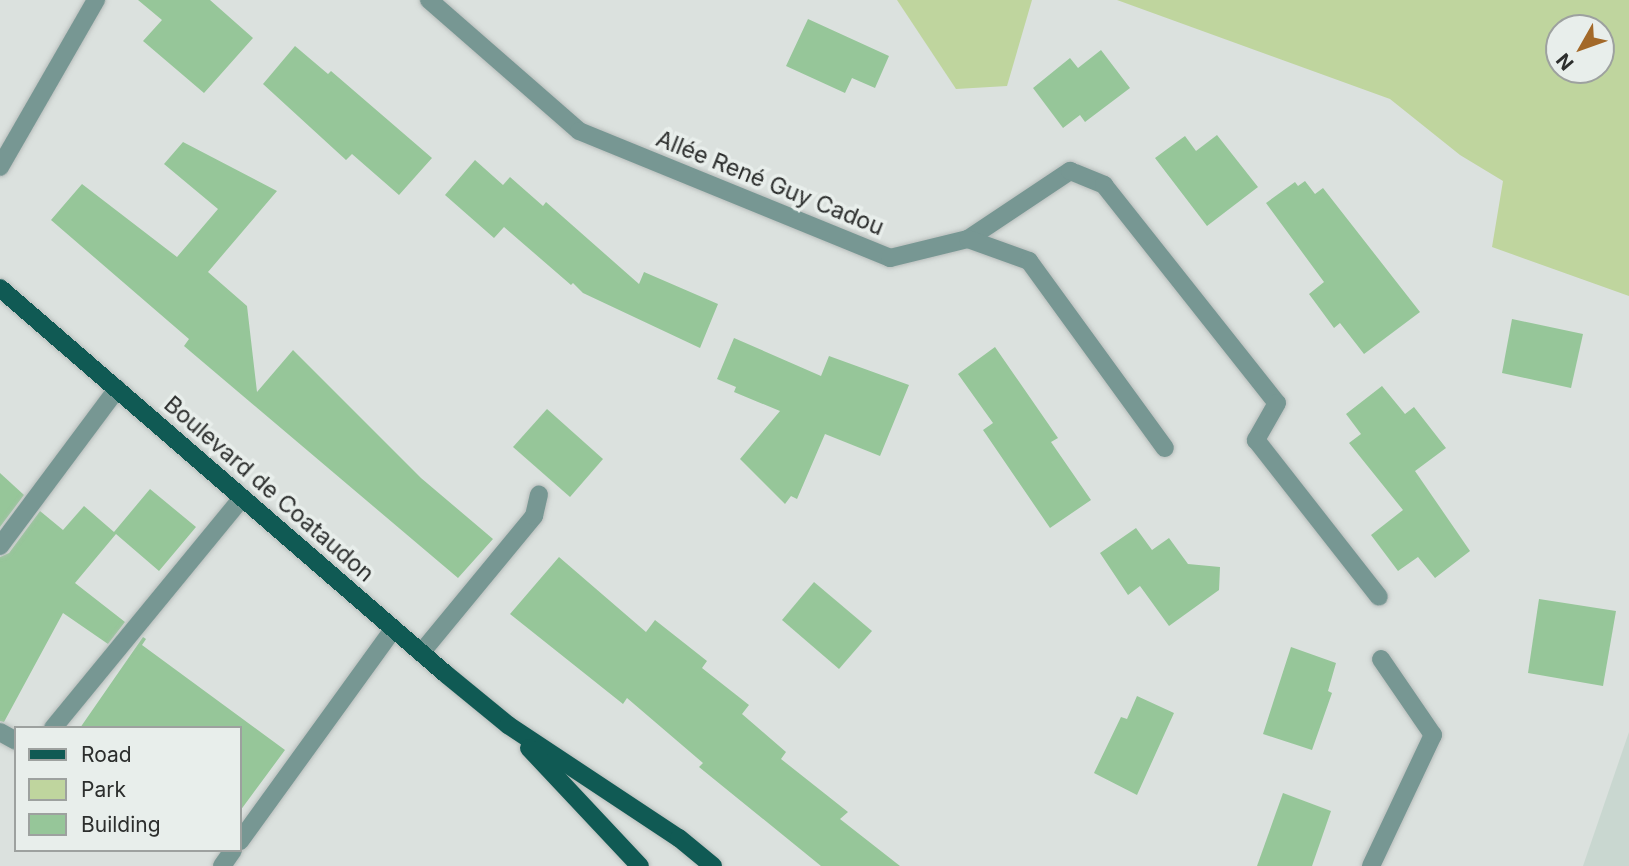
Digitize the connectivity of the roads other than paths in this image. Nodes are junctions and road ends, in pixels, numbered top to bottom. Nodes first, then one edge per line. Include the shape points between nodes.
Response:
1 (96, 0) edge
2 (429, 0) edge
3 (0, 167) edge
4 (968, 239) junction
5 (0, 288) edge
6 (117, 389) junction
7 (1166, 448) dead end
8 (539, 495) dead end
9 (242, 498) junction
10 (0, 546) edge
11 (1379, 597) dead end
12 (393, 630) junction
13 (421, 653) junction
14 (1381, 659) dead end
15 (508, 725) junction
16 (55, 726) edge
17 (242, 838) edge
18 (640, 866) edge
19 (713, 866) edge
20 (1371, 866) edge

1 - 3 street
2 - 4 street, Allée René Guy Cadou via 579,131 890,258
4 - 7 street via 1029,261
4 - 11 street, Allée René Guy Cadou via 1070,172 1104,185 1277,403 1256,440
5 - 6 main road, Boulevard de Coataudon
6 - 9 main road, Boulevard de Coataudon
6 - 10 street
8 - 13 street via 534,516
9 - 12 main road, Boulevard de Coataudon
9 - 16 street
12 - 13 main road, Boulevard de Coataudon
12 - 17 street
13 - 15 main road, Boulevard de Coataudon
14 - 20 street via 1433,735
15 - 18 main road, Boulevard de Coataudon
15 - 19 main road, Boulevard de Coataudon via 679,838

